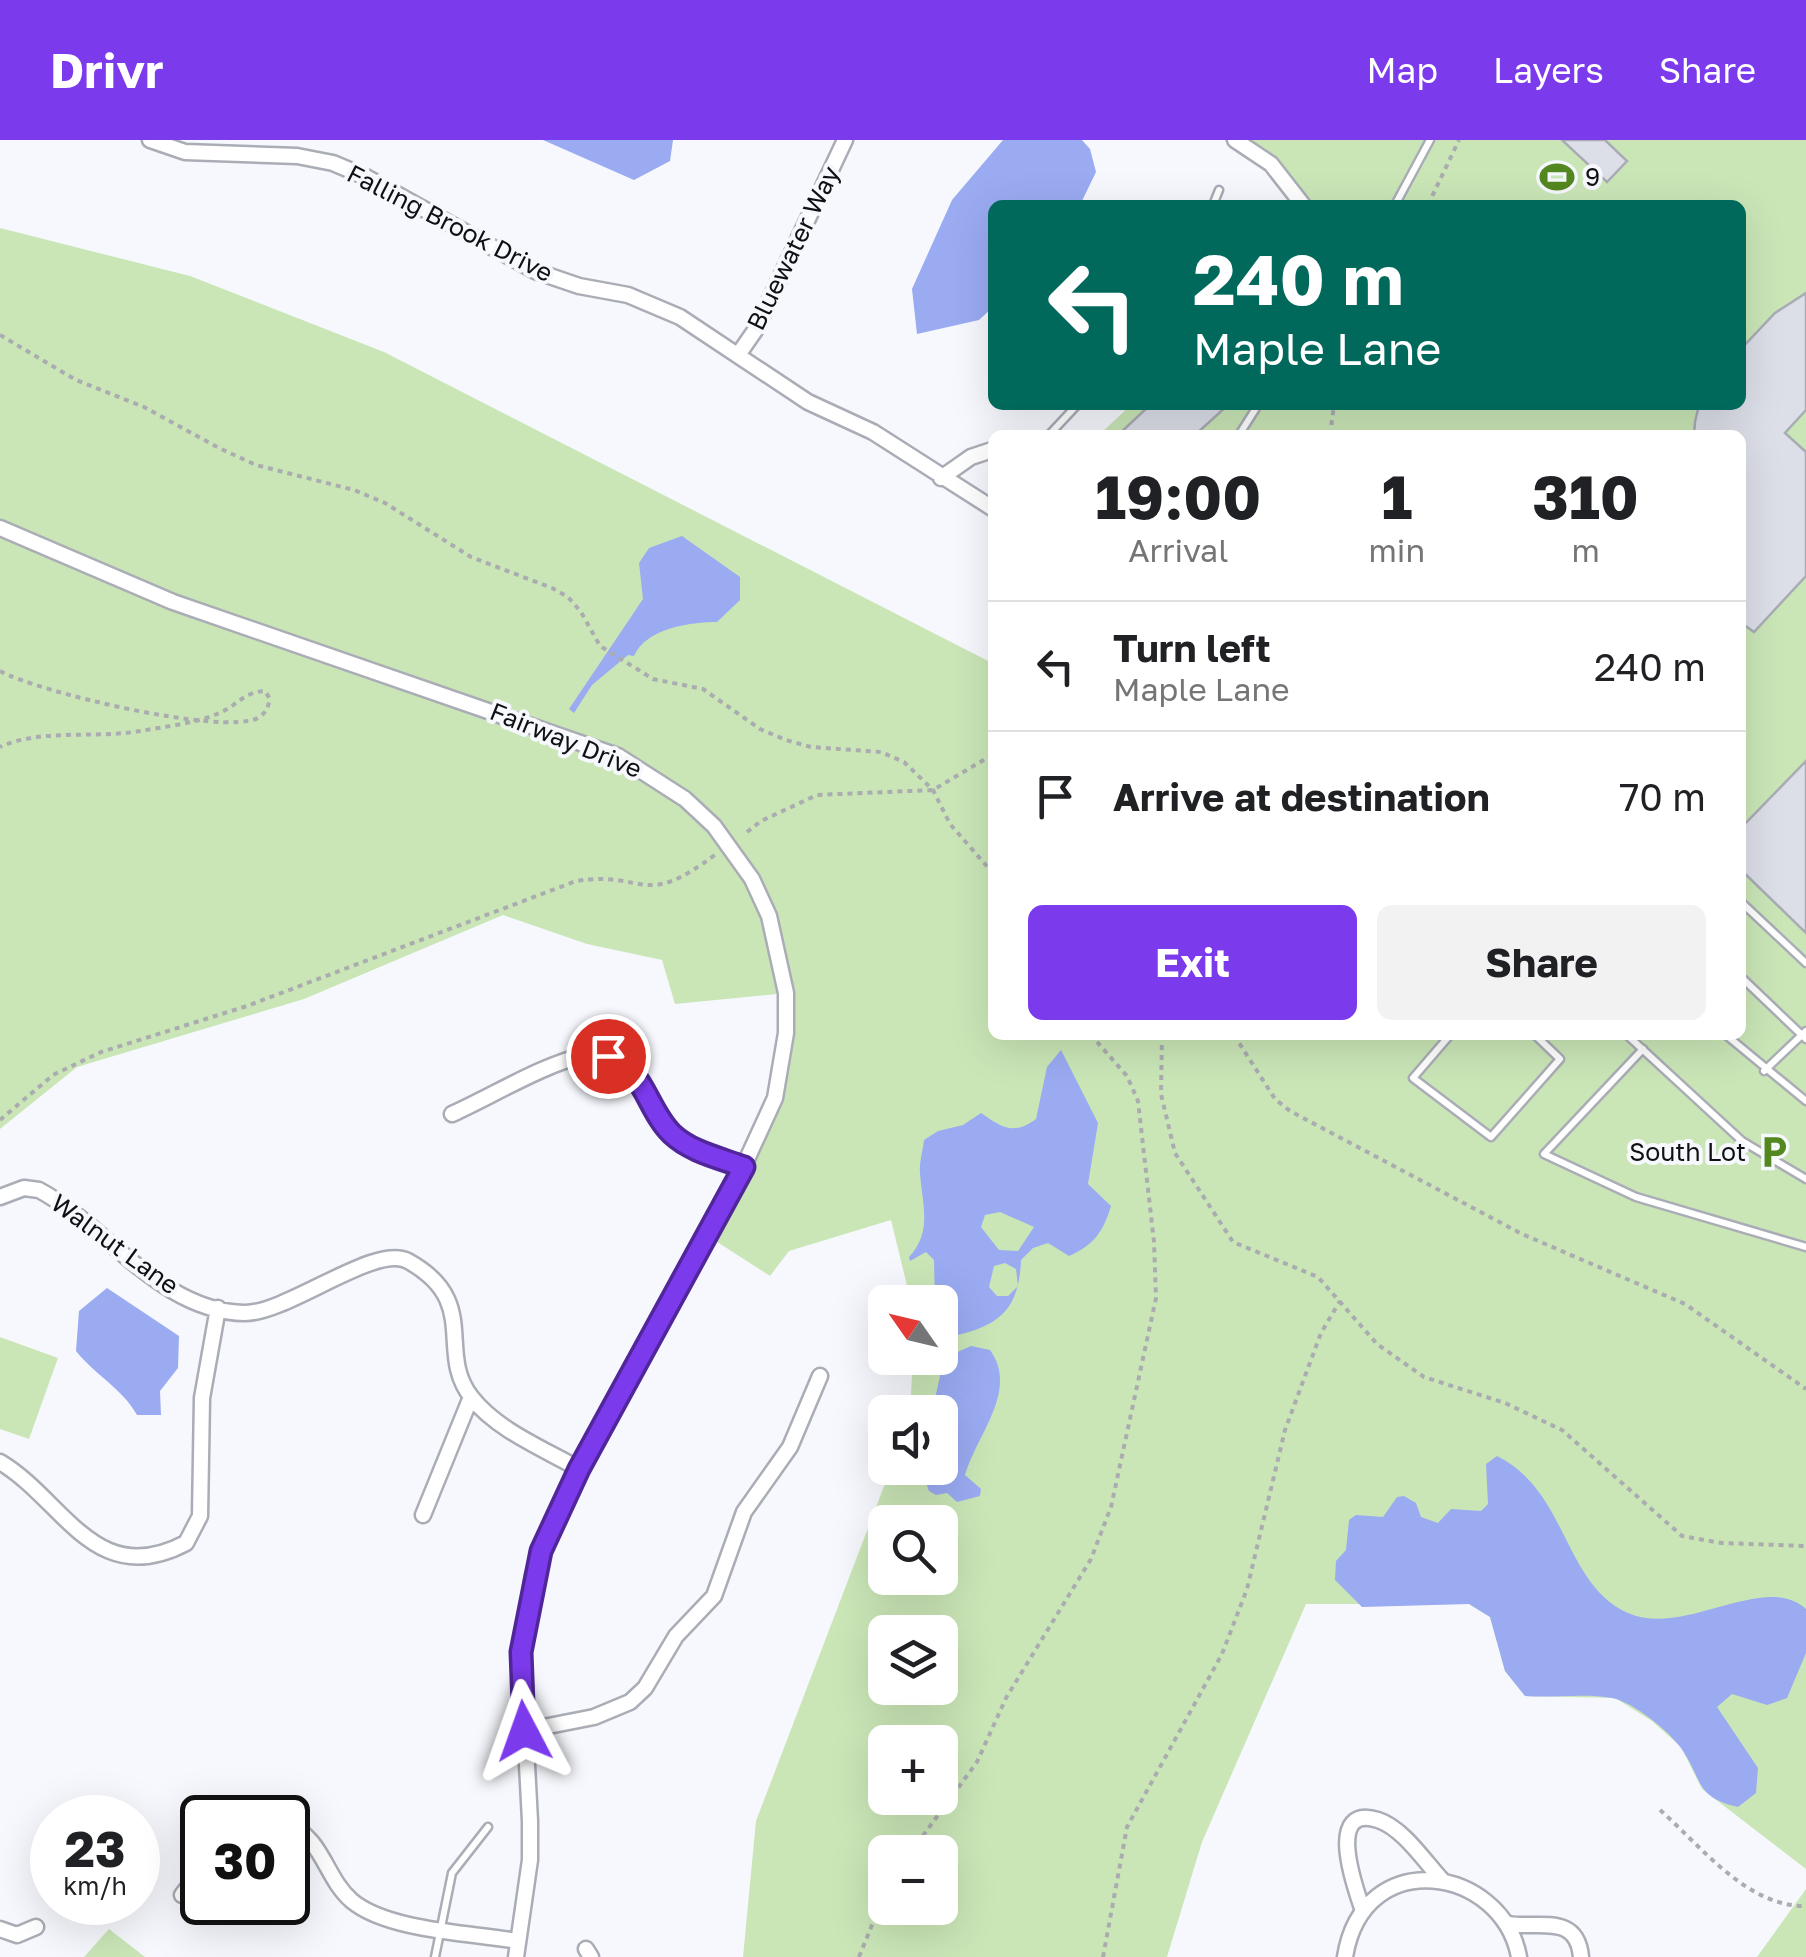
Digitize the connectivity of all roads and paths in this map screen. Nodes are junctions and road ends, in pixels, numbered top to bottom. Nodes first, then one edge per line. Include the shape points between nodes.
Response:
1 (150, 140) edge
2 (845, 140) edge
3 (1236, 140) edge
4 (1430, 140) edge
5 (1459, 140) edge
6 (1219, 190) dead end
7 (1215, 200) edge
8 (1299, 200) edge
9 (1398, 200) edge
10 (1430, 200) edge
11 (0, 335) edge
12 (738, 354) junction
13 (1072, 410) edge
14 (1054, 430) edge
15 (988, 451) edge
16 (941, 478) junction
17 (988, 506) edge
18 (0, 528) edge
19 (0, 672) edge
20 (185, 721) junction
21 (0, 748) edge
22 (988, 757) edge
23 (933, 790) junction
24 (747, 832) dead end
25 (716, 854) dead end
26 (988, 868) edge
27 (1746, 907) edge
28 (1806, 964) edge
29 (1746, 981) edge
30 (1805, 1035) edge
31 (1095, 1040) edge
32 (1162, 1040) edge
33 (1237, 1040) edge
34 (1446, 1040) edge
35 (1540, 1040) edge
36 (1633, 1040) edge
37 (1731, 1040) edge
38 (1642, 1049) junction
39 (1764, 1071) junction
40 (1806, 1102) edge
41 (452, 1114) dead end
42 (0, 1120) edge
43 (744, 1167) junction
44 (1806, 1179) edge
45 (0, 1197) edge
46 (1806, 1248) edge
47 (1340, 1301) junction
48 (218, 1308) junction
49 (820, 1376) dead end
50 (1806, 1389) edge
51 (471, 1397) junction
52 (0, 1462) edge
53 (579, 1469) junction
54 (423, 1515) dead end
55 (1806, 1546) edge
56 (524, 1731) junction
57 (1660, 1810) dead end
58 (488, 1827) dead end
59 (923, 1835) edge
60 (310, 1839) edge
61 (1442, 1881) junction
62 (1806, 1906) edge
63 (1362, 1908) junction
64 (1509, 1924) junction
65 (872, 1925) edge
66 (36, 1927) dead end
67 (441, 1928) junction
68 (0, 1930) edge
69 (518, 1941) junction
70 (435, 1957) edge
71 (516, 1957) edge
72 (859, 1957) edge
73 (1103, 1957) edge
74 (1345, 1957) edge
75 (1519, 1957) edge
76 (1581, 1957) edge

1 - 12 street, Falling Brook Drive via 185,152 333,163 535,271 628,295
2 - 12 street, Bluewater Way
3 - 8 street via 1271,164
4 - 9 lane
5 - 10 path
6 - 7 lane
11 - 23 path via 76,380 144,406 256,465 370,497 471,557 552,588 568,597 600,646 653,679 703,690 786,740 881,752 904,762
12 - 16 street, Falling Brook Drive
13 - 14 lane
15 - 16 street
16 - 17 street, Falling Brook Drive
18 - 43 street, Fairway Drive via 173,602 569,736 618,756 685,798 752,879 780,954 786,1033 781,1072
19 - 20 path
20 - 20 path via 256,719 270,699 254,692 219,714
20 - 21 path
22 - 23 path
23 - 24 path via 817,795
23 - 26 path via 958,835
25 - 42 path via 666,886 576,881 246,1006 101,1052 53,1075
27 - 28 lane
29 - 30 lane
30 - 39 lane
31 - 59 path via 1138,1100 1156,1298 1111,1507 1091,1559 1006,1698 977,1762
32 - 47 path via 1161,1094 1175,1153 1222,1230 1248,1249 1318,1277
33 - 50 path via 1290,1111 1522,1234 1685,1304
34 - 35 lane via 1412,1078 1491,1137 1560,1059
36 - 38 lane
37 - 39 lane
38 - 44 lane via 1742,1141
38 - 46 lane via 1544,1154 1636,1197
39 - 40 lane
41 - 43 street via 580,1056 608,1056 628,1066 674,1136
43 - 53 street, Fairway Drive
45 - 48 street, Walnut Lane via 38,1190 157,1279
47 - 55 path via 1376,1344 1424,1376 1562,1430 1682,1536
47 - 73 path via 1320,1332 1286,1430 1247,1589 1222,1654 1127,1827
48 - 51 street, Walnut Lane via 253,1312 382,1257 398,1257 424,1273 452,1307 460,1376
48 - 52 street via 202,1398 200,1516 186,1543 132,1556 97,1548
49 - 56 street via 790,1446 744,1512 714,1596 676,1636 645,1688 594,1718
51 - 53 street via 517,1434
51 - 54 street
53 - 56 street, Fairway Drive via 533,1576 521,1652
56 - 69 street, Fairway Drive via 530,1860
57 - 62 path via 1758,1896 1779,1906
58 - 67 lane via 452,1873
60 - 67 street via 340,1889 361,1908
61 - 63 street via 1404,1884
61 - 63 street via 1403,1838 1378,1820 1364,1820 1345,1840
61 - 64 street via 1470,1893
63 - 74 street
64 - 75 street
64 - 76 street via 1567,1928
65 - 72 path
66 - 68 street via 17,1935
67 - 69 street
67 - 70 lane
69 - 71 street, Fairway Drive

